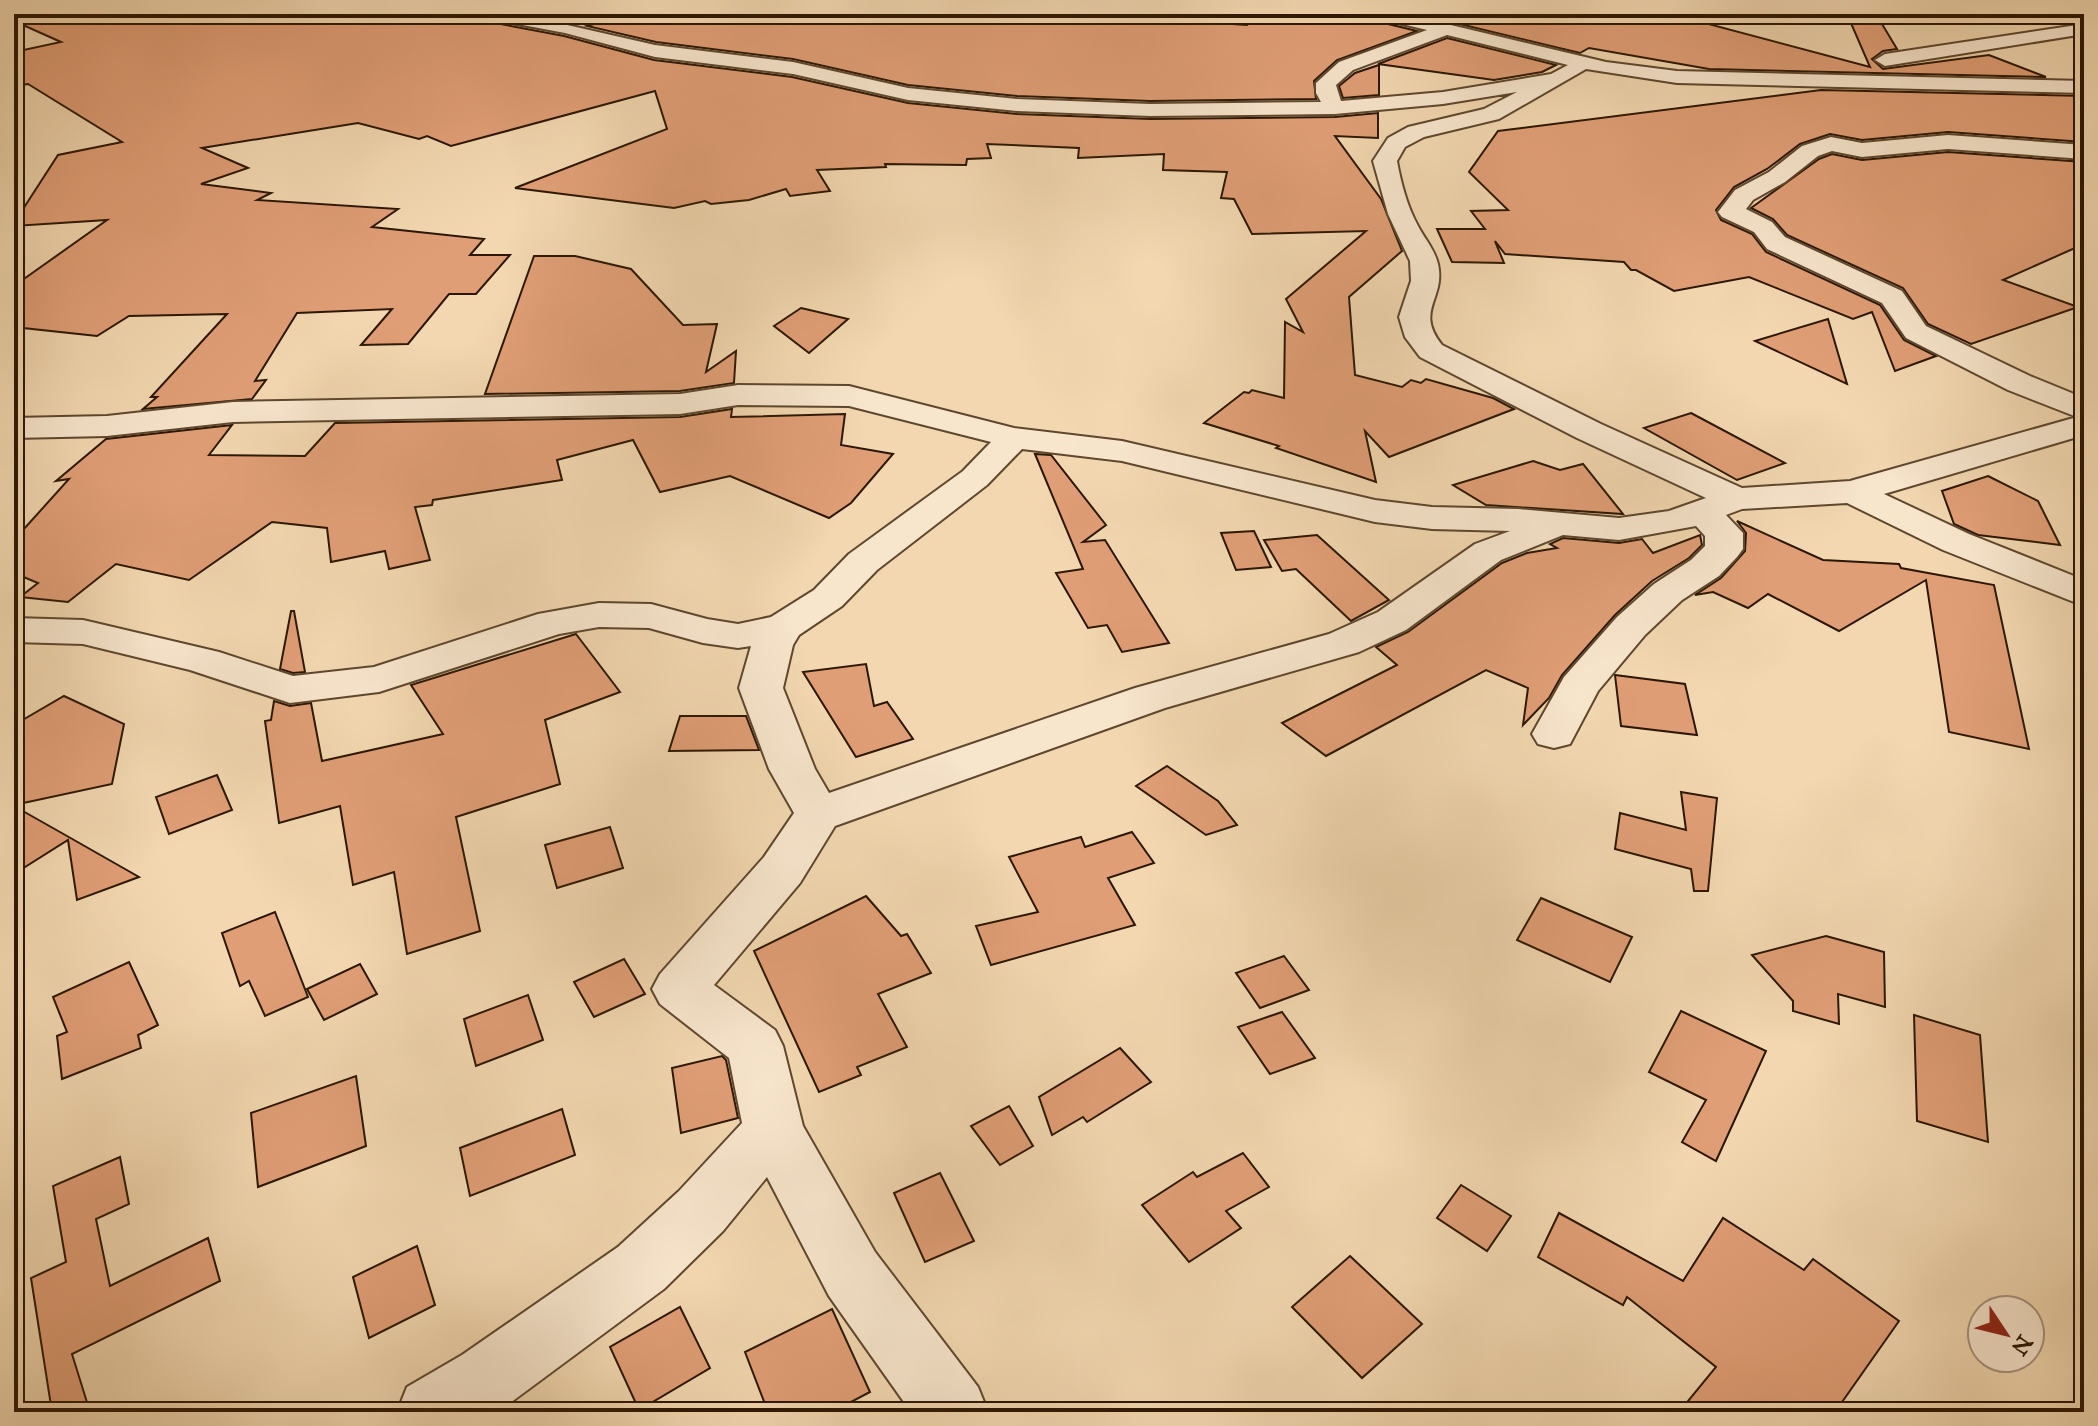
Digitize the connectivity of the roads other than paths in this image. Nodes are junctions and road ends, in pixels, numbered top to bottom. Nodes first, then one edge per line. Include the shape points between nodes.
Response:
1 (490, 14) edge
2 (1383, 14) edge
3 (1446, 29) junction
4 (2084, 29) edge
5 (1579, 61) junction
6 (1551, 80) junction
7 (1748, 80) junction
8 (2084, 87) edge
9 (1335, 108) junction
10 (2084, 152) edge
11 (2084, 409) edge
12 (2084, 425) edge
13 (14, 428) edge
14 (1014, 438) junction
15 (1852, 492) junction
16 (1720, 506) junction
17 (1558, 525) junction
18 (2084, 594) edge
19 (784, 627) junction
20 (14, 630) edge
21 (1554, 734) dead end
22 (818, 814) junction
23 (774, 1131) junction
24 (432, 1412) edge
25 (953, 1412) edge

1 - 9 street via 655,51 733,58 967,101 1150,110
2 - 3 street
3 - 5 street
3 - 9 street via 1346,66 1326,83
4 - 7 street
5 - 6 street via 1577,68
5 - 7 street via 1664,76
6 - 9 street
6 - 16 street via 1491,114 1416,132 1396,143 1385,161 1404,223 1424,261 1426,287 1412,313 1415,333 1431,351 1589,431
7 - 8 street
10 - 11 street via 1948,142 1862,150 1831,144 1810,151 1744,195 1731,212 1763,227 1776,243 1892,297 1916,332
12 - 15 street
13 - 14 street via 107,426 233,412 680,404 738,395 803,394 883,403
14 - 17 street via 1122,451 1375,511
14 - 19 street via 975,478 863,562 828,598
15 - 16 street
15 - 18 street
16 - 17 street via 1675,521 1619,529
16 - 21 street via 1724,549 1631,626 1579,686
17 - 22 street via 1488,552 1392,621 1344,643 1150,698
19 - 20 street via 738,636 651,616 599,615 552,623 379,679 290,690 204,661 83,632
19 - 22 street via 772,645 761,688 792,769
22 - 23 street via 782,870 679,989 755,1046
23 - 24 street via 641,1268
23 - 25 street via 852,1274

